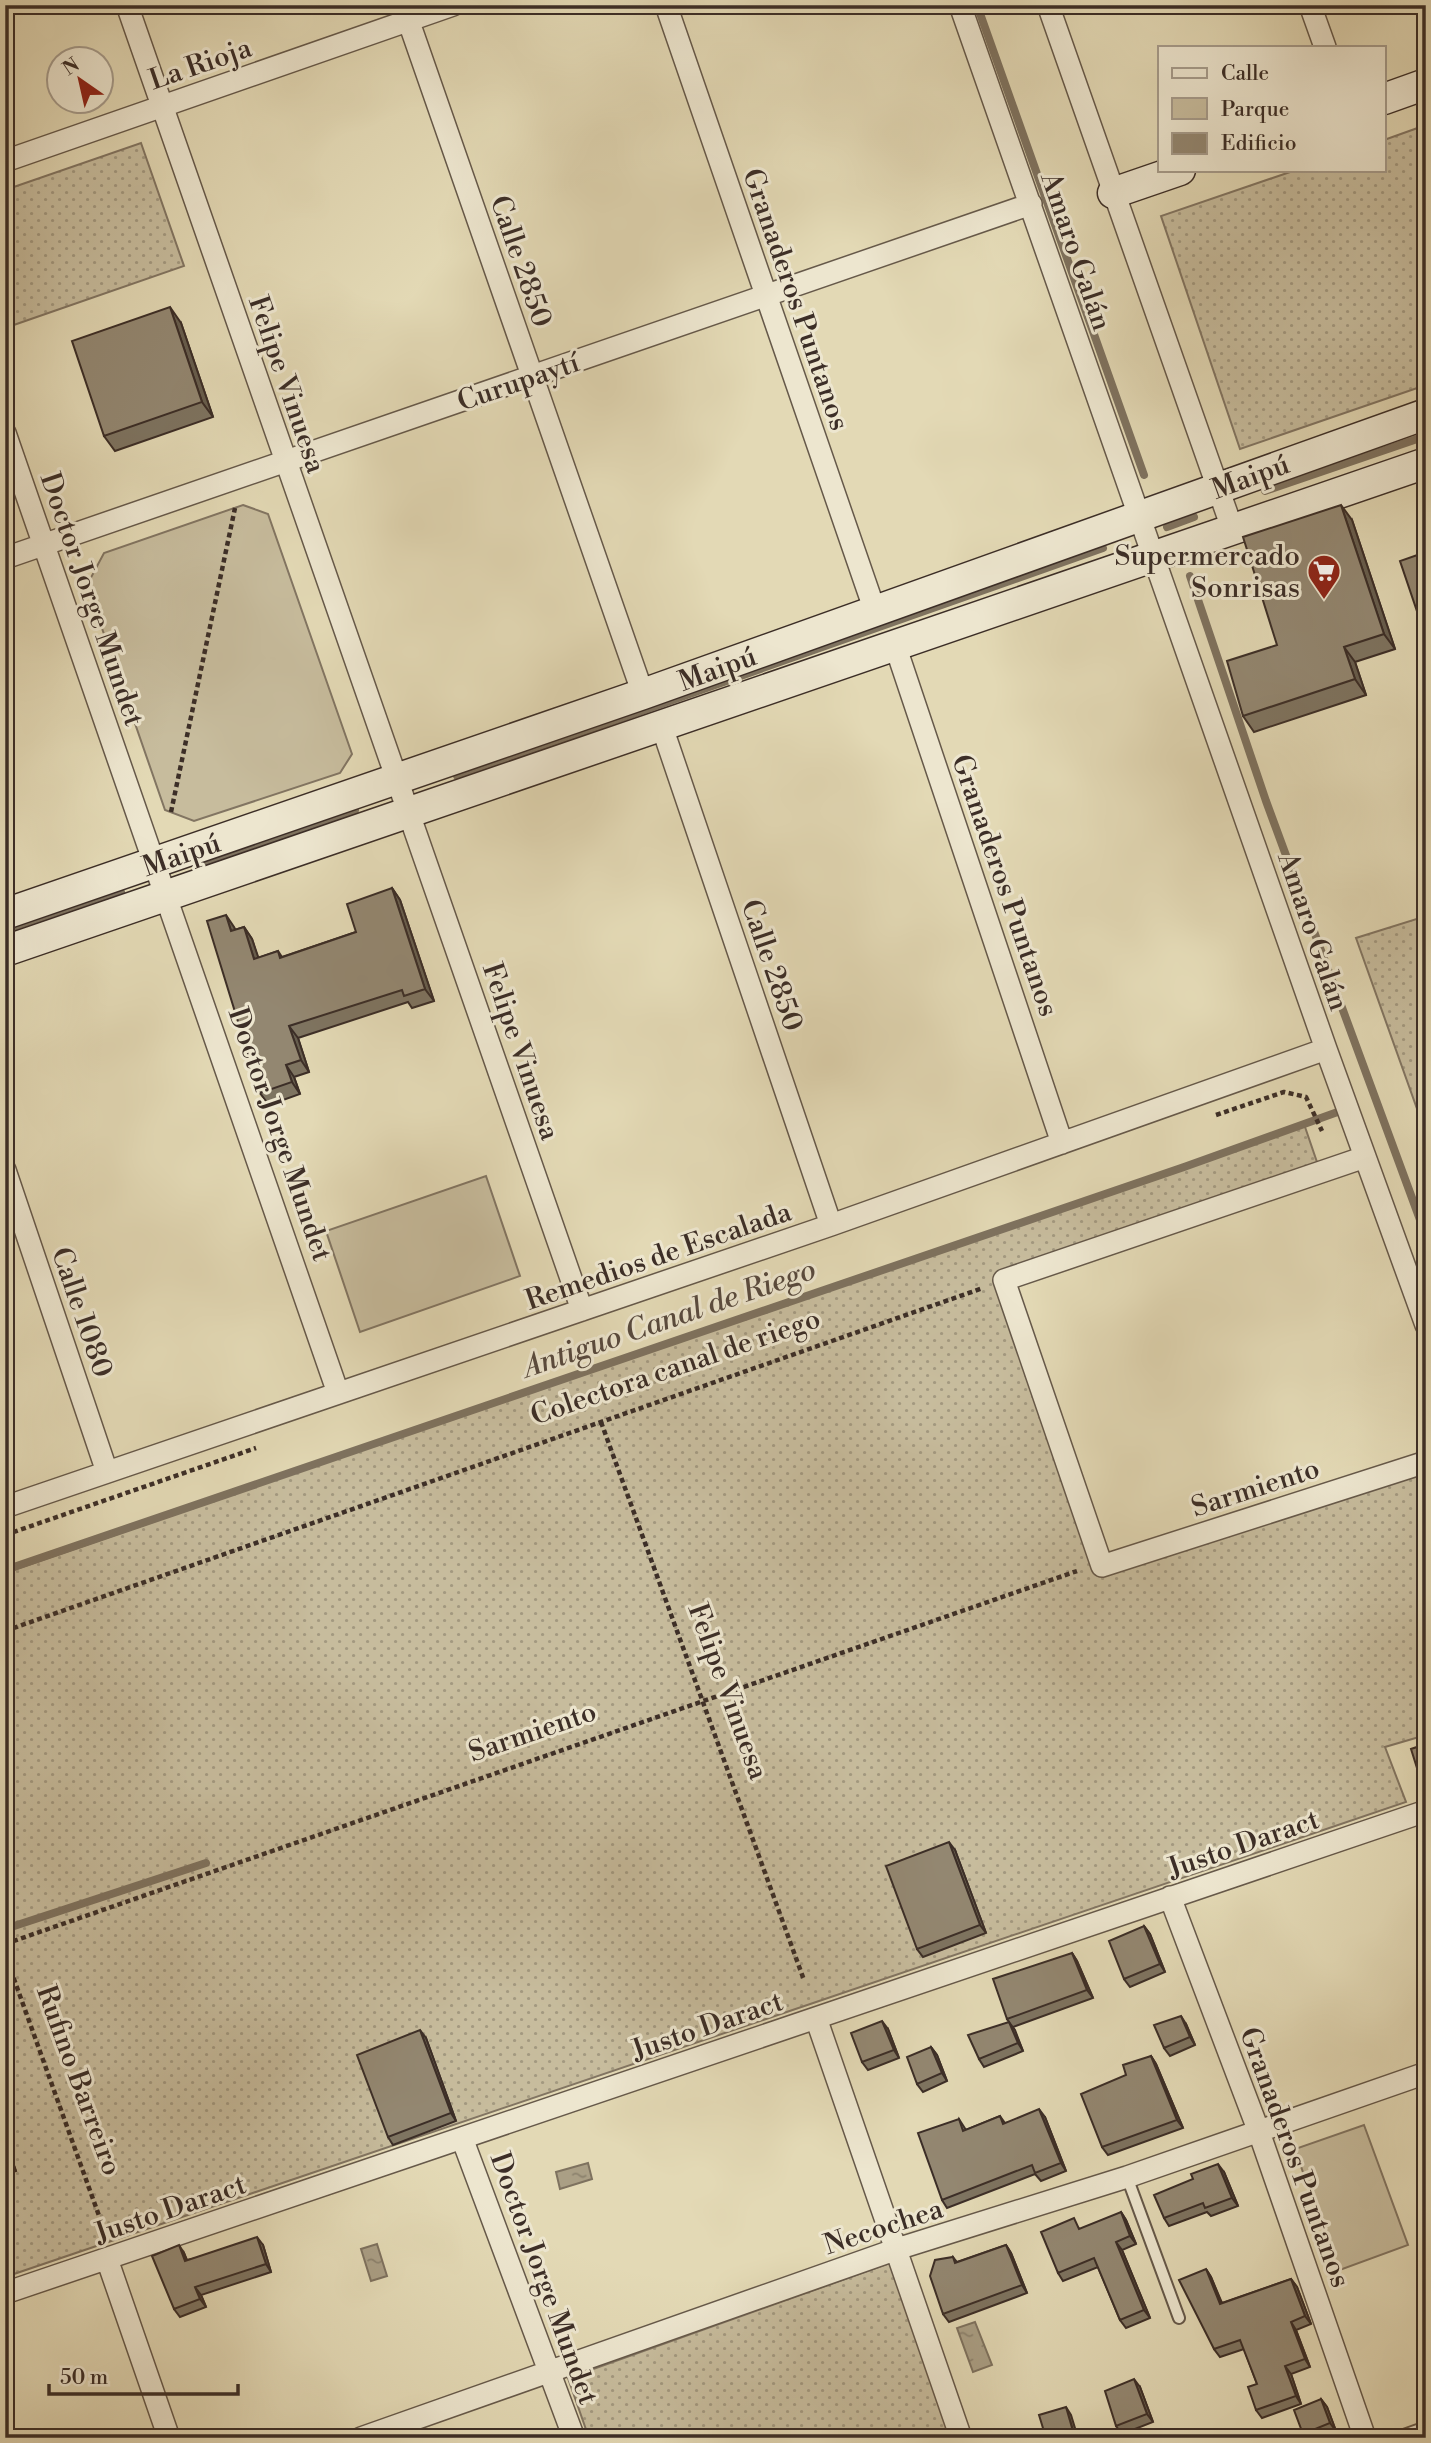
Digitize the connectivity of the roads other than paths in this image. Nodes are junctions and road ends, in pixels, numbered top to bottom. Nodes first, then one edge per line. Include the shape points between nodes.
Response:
1 (127, 5) edge
2 (453, 5) edge
3 (666, 5) edge
4 (961, 5) edge
5 (1048, 5) edge
6 (1310, 5) edge
7 (406, 13) edge
8 (1325, 46) edge
9 (1426, 84) edge
10 (1386, 98) edge
11 (162, 106) junction
12 (5, 161) edge
13 (1174, 172) edge
14 (1113, 194) junction
15 (1031, 204) junction
16 (765, 295) junction
17 (533, 377) junction
18 (1426, 414) edge
19 (5, 433) edge
20 (286, 462) junction
21 (1426, 463) edge
22 (1217, 488) junction
23 (1140, 515) junction
24 (1232, 528) junction
25 (45, 544) junction
26 (1153, 556) junction
27 (5, 558) edge
28 (875, 611) junction
29 (895, 645) junction
30 (643, 694) junction
31 (661, 724) junction
32 (398, 780) junction
33 (408, 811) junction
34 (155, 863) junction
35 (167, 894) junction
36 (5, 914) edge
37 (5, 951) edge
38 (1326, 1049) junction
39 (1062, 1143) junction
40 (1365, 1157) junction
41 (5, 1171) edge
42 (831, 1225) junction
43 (582, 1310) junction
44 (1426, 1325) edge
45 (338, 1393) junction
46 (1426, 1462) edge
47 (107, 1472) junction
48 (5, 1507) edge
49 (1426, 1811) edge
50 (1170, 1897) junction
51 (816, 2018) junction
52 (1426, 2073) edge
53 (1259, 2132) junction
54 (462, 2138) junction
55 (1127, 2176) junction
56 (897, 2249) junction
57 (107, 2259) junction
58 (5, 2293) edge
59 (1179, 2318) dead end
60 (551, 2371) junction
61 (1426, 2427) edge
62 (169, 2438) edge
63 (361, 2438) edge
64 (574, 2438) edge
65 (961, 2438) edge
66 (1365, 2438) edge
67 (1395, 2438) edge

1 - 11 street, Felipe Vinuesa
2 - 7 street, La Rioja
3 - 16 street, Granaderos Puntanos
4 - 15 street, Amaro Galán
5 - 14 street, Amaro Galán
6 - 8 street
7 - 11 street, La Rioja
7 - 17 street, Calle 2850
9 - 10 street
11 - 12 street, La Rioja
11 - 20 street, Felipe Vinuesa
13 - 14 street
14 - 22 street, Amaro Galán
15 - 16 street, Curupaytí
15 - 23 street, Amaro Galán
16 - 17 street, Curupaytí
16 - 28 street, Granaderos Puntanos
17 - 20 street, Curupaytí
17 - 30 street, Calle 2850
18 - 22 street, Maipú
19 - 25 street, Doctor Jorge Mundet
20 - 25 street, Curupaytí
20 - 32 street, Felipe Vinuesa
21 - 24 street, Maipú
22 - 23 street, Maipú
22 - 24 street, Amaro Galán
23 - 26 street, Amaro Galán
23 - 28 street, Maipú
24 - 26 street, Maipú
25 - 27 street, Curupaytí
25 - 34 street, Doctor Jorge Mundet
26 - 29 street, Maipú
26 - 38 street, Amaro Galán
28 - 30 street, Maipú
29 - 31 street, Maipú
29 - 39 street, Granaderos Puntanos
30 - 32 street, Maipú
31 - 33 street, Maipú
31 - 42 street, Calle 2850
32 - 33 street, Felipe Vinuesa
32 - 34 street, Maipú
33 - 35 street, Maipú
33 - 43 street, Felipe Vinuesa
34 - 35 street, Doctor Jorge Mundet
34 - 36 street, Maipú
35 - 37 street, Maipú
35 - 45 street, Doctor Jorge Mundet
38 - 39 street, Remedios de Escalada
38 - 40 street, Amaro Galán
39 - 42 street, Remedios de Escalada
40 - 44 street, Amaro Galán
40 - 46 street, Sarmiento via 1004,1280 1102,1566
41 - 47 street, Calle 1080
42 - 43 street, Remedios de Escalada
43 - 45 street, Remedios de Escalada
45 - 47 street, Remedios de Escalada
47 - 48 street, Remedios de Escalada
49 - 50 street, Justo Daract
50 - 51 street, Justo Daract
50 - 53 street, Granaderos Puntanos
51 - 54 street, Justo Daract
51 - 56 street
52 - 53 street, Necochea
53 - 55 street, Necochea
53 - 66 street, Granaderos Puntanos
54 - 57 street, Justo Daract
54 - 60 street, Doctor Jorge Mundet
55 - 56 street, Necochea
55 - 59 lane
56 - 60 street, Necochea
56 - 65 street
57 - 58 street, Justo Daract
57 - 62 street
60 - 63 street, Necochea
60 - 64 street, Doctor Jorge Mundet
61 - 67 lane

